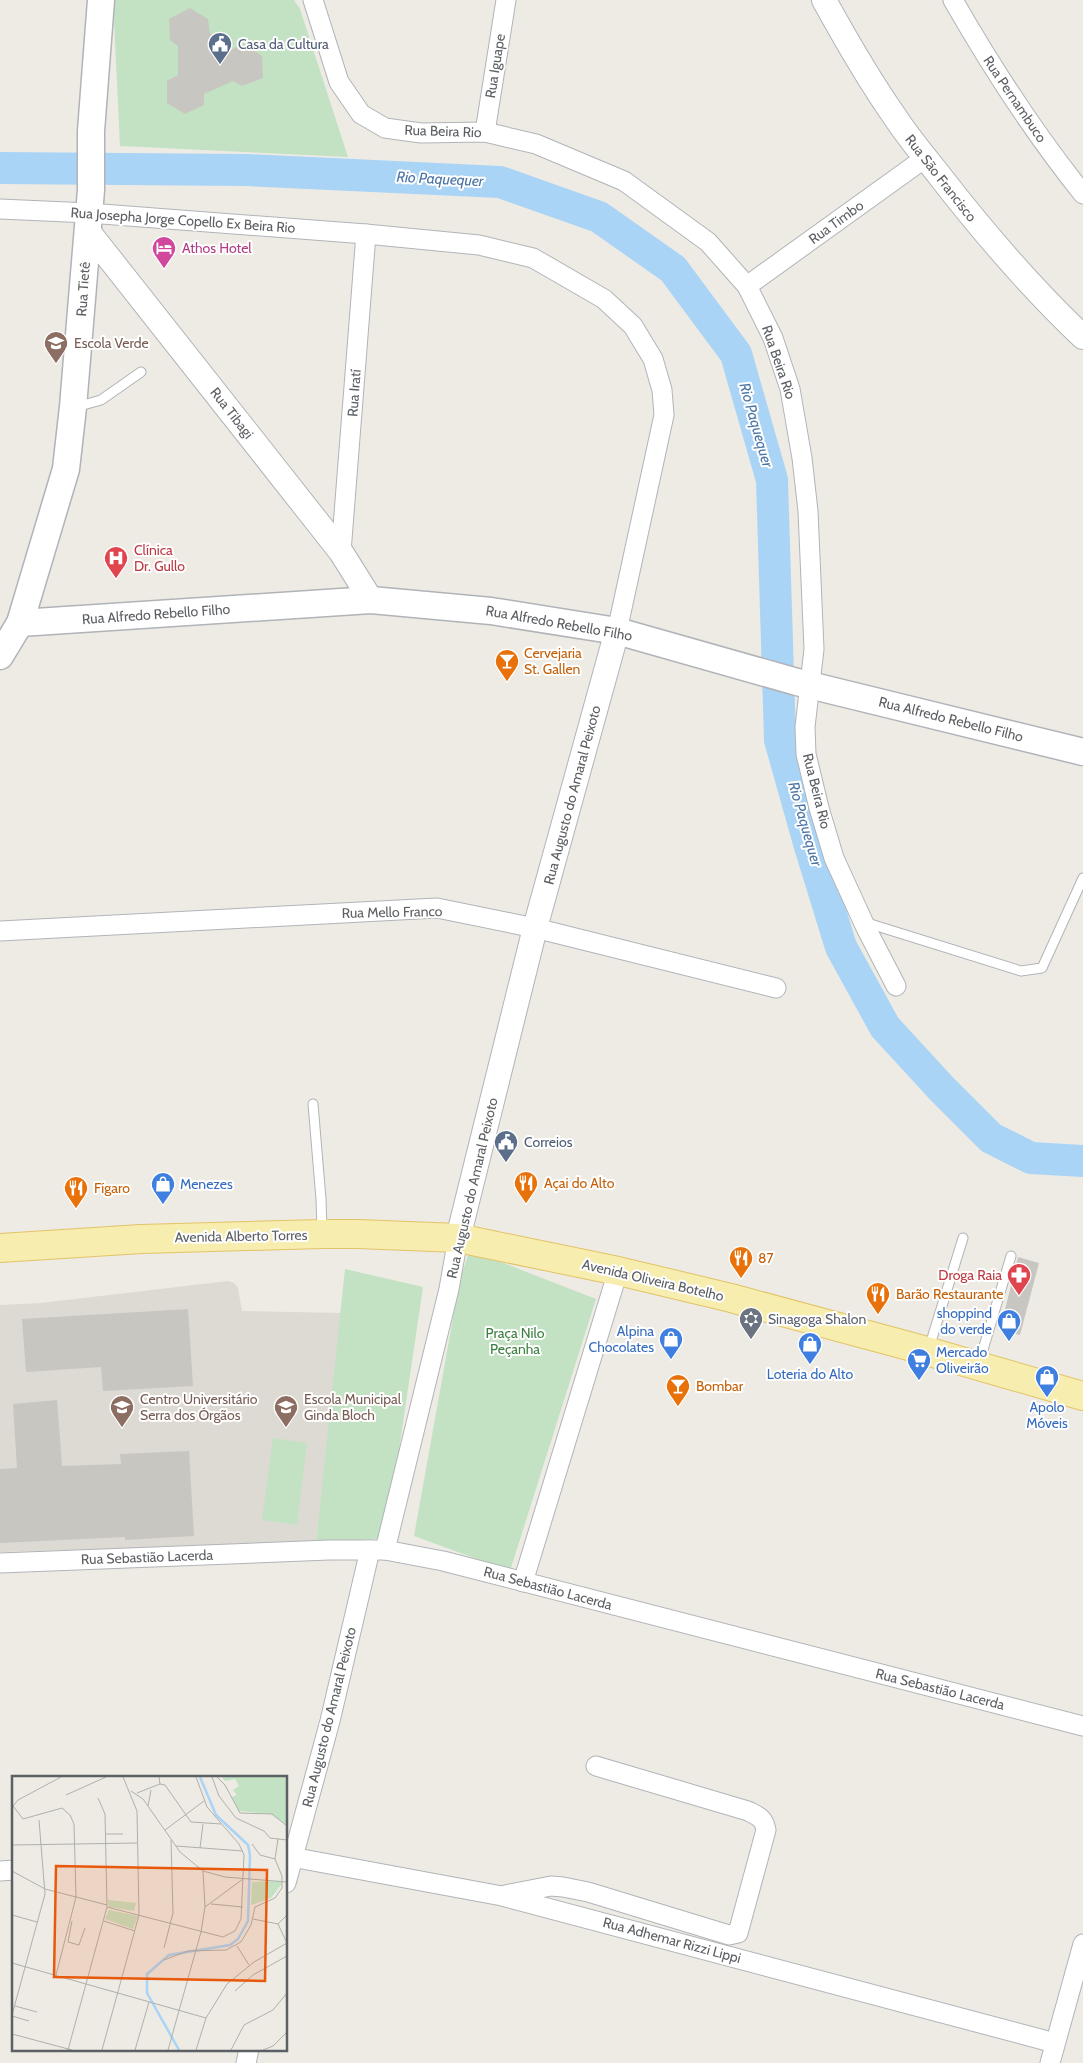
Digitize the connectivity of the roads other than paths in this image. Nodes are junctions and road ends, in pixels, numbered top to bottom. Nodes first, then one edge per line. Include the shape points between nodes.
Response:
1 (101, 0) edge
2 (314, 0) edge
3 (506, 0) edge
4 (824, 0) edge
5 (952, 0) edge
6 (485, 132) junction
7 (925, 158) junction
8 (1083, 194) edge
9 (0, 209) edge
10 (89, 211) junction
11 (366, 234) junction
12 (747, 286) junction
13 (1083, 337) edge
14 (141, 372) dead end
15 (73, 407) junction
16 (342, 552) junction
17 (371, 600) junction
18 (20, 623) junction
19 (617, 631) junction
20 (0, 656) edge
21 (804, 683) junction
22 (1083, 752) edge
23 (1083, 878) edge
24 (862, 921) junction
25 (535, 928) junction
26 (0, 931) edge
27 (896, 986) dead end
28 (776, 988) dead end
29 (312, 1104) dead end
30 (322, 1234) junction
31 (963, 1238) dead end
32 (470, 1240) junction
33 (0, 1248) edge
34 (1011, 1256) dead end
35 (618, 1271) junction
36 (928, 1352) junction
37 (978, 1366) junction
38 (1083, 1396) edge
39 (377, 1550) junction
40 (0, 1562) edge
41 (523, 1582) junction
42 (1083, 1726) edge
43 (596, 1766) dead end
44 (289, 1856) edge
45 (502, 1896) junction
46 (1083, 1944) edge
47 (1055, 2043) junction
48 (249, 2050) edge
49 (246, 2063) edge
50 (1050, 2063) edge

1 - 10 main road, Rua Tietê via 91,131
2 - 6 street, Rua Beira Rio via 339,82 361,114 385,128 421,133
3 - 6 street, Rua Iguape
4 - 7 street, Rua São Francisco via 895,118
5 - 8 street, Rua Pernambuco via 1028,122
6 - 12 street, Rua Beira Rio via 536,144 624,181 708,242
7 - 12 street, Rua Timbo
7 - 13 street, Rua São Francisco via 1013,266
9 - 10 street, Rua Josepha Jorge Copello Ex Beira Rio
10 - 11 street, Rua Josepha Jorge Copello Ex Beira Rio
10 - 15 main road, Rua Tietê
10 - 16 street, Rua Tibagi
11 - 16 street, Rua Iratí
11 - 19 street, Rua Augusto do Amaral Peixoto via 479,245 533,258 604,299 633,326 653,359 662,390 664,415
12 - 21 street, Rua Beira Rio via 773,338 797,422 808,511 814,649
14 - 15 lane via 101,400
15 - 18 main road, Rua Tietê via 66,469
16 - 17 street, Rua Tibagi
17 - 18 main road, Rua Alfredo Rebello Filho
17 - 19 main road, Rua Alfredo Rebello Filho via 491,611
18 - 20 main road, Rua Tietê
19 - 21 main road, Rua Alfredo Rebello Filho
19 - 25 street, Rua Augusto do Amaral Peixoto
21 - 22 main road, Rua Alfredo Rebello Filho
21 - 24 street, Rua Beira Rio via 808,761 819,808 834,858
23 - 24 lane via 1042,968 1032,970 1021,971
24 - 27 street, Rua Beira Rio
25 - 26 street, Rua Mello Franco via 437,908
25 - 28 street, Rua Mello Franco
25 - 32 street, Rua Augusto do Amaral Peixoto
29 - 30 lane
30 - 32 main road, Avenida Alberto Torres
30 - 33 main road, Avenida Alberto Torres via 141,1239
31 - 36 lane
32 - 35 main road, Avenida Oliveira Botelho
32 - 39 street, Rua Augusto do Amaral Peixoto via 449,1289
34 - 37 lane
35 - 36 main road, Avenida Oliveira Botelho
35 - 41 street
36 - 37 main road, Avenida Oliveira Botelho
37 - 38 main road, Avenida Oliveira Botelho
39 - 40 street, Rua Sebastião Lacerda via 289,1550
39 - 41 street, Rua Sebastião Lacerda via 443,1561
39 - 44 street, Rua Augusto do Amaral Peixoto
41 - 42 street, Rua Sebastião Lacerda
43 - 45 street via 748,1811 764,1822 766,1830 738,1933 728,1935 563,1886
44 - 45 street, Rua Adhemar Rizzi Lippi
45 - 47 street, Rua Adhemar Rizzi Lippi
46 - 47 street
47 - 50 street
48 - 49 street

